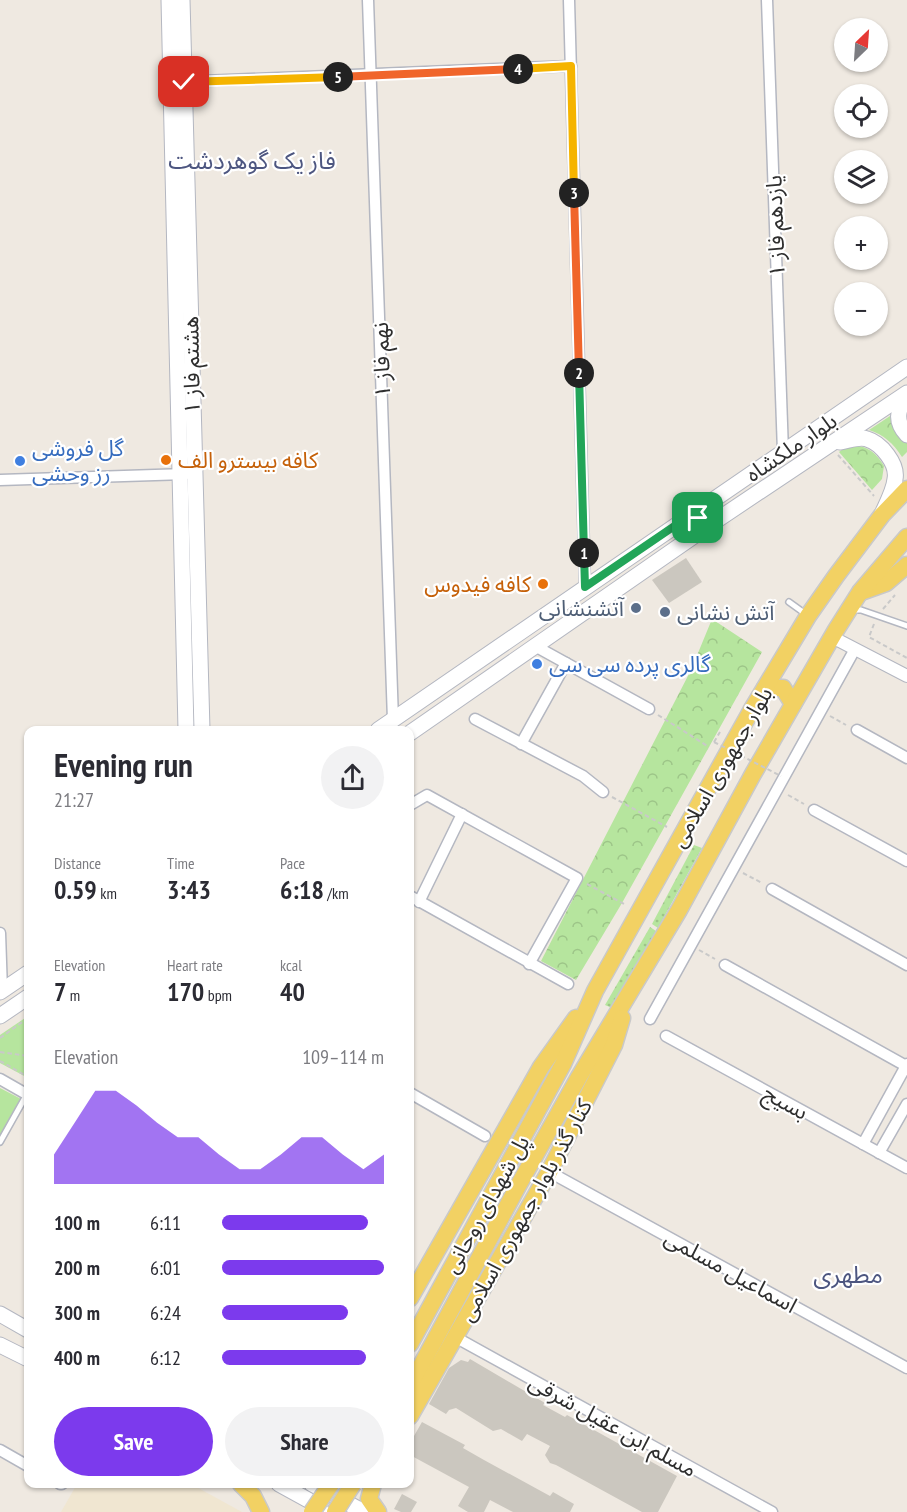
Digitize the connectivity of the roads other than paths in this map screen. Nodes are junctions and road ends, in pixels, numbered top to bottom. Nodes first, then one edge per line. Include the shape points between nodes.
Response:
1 (169, 0) edge
2 (182, 0) edge
3 (368, 0) edge
4 (569, 0) edge
5 (766, 0) edge
6 (571, 66) junction
7 (371, 75) junction
8 (177, 82) junction
9 (907, 367) edge
10 (907, 394) edge
11 (907, 435) edge
12 (835, 448) junction
13 (783, 452) junction
14 (187, 474) junction
15 (0, 480) edge
16 (907, 489) edge
17 (907, 505) edge
18 (698, 510) junction
19 (882, 515) junction
20 (714, 522) junction
21 (907, 537) edge
22 (650, 543) junction
23 (660, 560) junction
24 (907, 565) edge
25 (842, 568) junction
26 (585, 587) junction
27 (860, 592) junction
28 (789, 602) dead end
29 (848, 610) junction
30 (808, 616) junction
31 (907, 626) edge
32 (832, 637) junction
33 (535, 646) junction
34 (855, 649) junction
35 (566, 663) junction
36 (907, 676) edge
37 (765, 688) junction
38 (793, 704) junction
39 (649, 709) road end
40 (475, 719) dead end
41 (393, 720) junction
42 (186, 726) edge
43 (202, 726) edge
44 (384, 726) edge
45 (414, 730) edge
46 (857, 730) road end
47 (521, 744) junction
48 (907, 758) edge
49 (603, 792) road end
50 (414, 803) edge
51 (814, 810) road end
52 (462, 814) junction
53 (907, 861) edge
54 (772, 889) road end
55 (414, 899) edge
56 (0, 933) edge
57 (530, 964) junction
58 (725, 964) road end
59 (907, 965) edge
60 (24, 976) edge
61 (568, 984) dead end
62 (595, 991) junction
63 (1, 992) edge
64 (627, 998) junction
65 (24, 1000) edge
66 (0, 1016) edge
67 (650, 1019) dead end
68 (666, 1035) dead end
69 (563, 1064) joint
70 (906, 1065) edge
71 (579, 1077) joint
72 (0, 1079) edge
73 (24, 1093) edge
74 (414, 1095) edge
75 (24, 1102) edge
76 (907, 1104) edge
77 (485, 1136) dead end
78 (0, 1142) edge
79 (863, 1144) junction
80 (879, 1153) junction
81 (907, 1168) edge
82 (555, 1174) dead end
83 (414, 1291) edge
84 (0, 1314) edge
85 (24, 1328) edge
86 (414, 1337) edge
87 (455, 1337) junction
88 (0, 1345) edge
89 (24, 1357) edge
90 (907, 1368) edge
91 (414, 1378) edge
92 (414, 1409) edge
93 (0, 1450) edge
94 (24, 1464) edge
95 (245, 1488) edge
96 (286, 1488) edge
97 (319, 1488) edge
98 (328, 1488) edge
99 (350, 1488) edge
100 (372, 1488) edge
101 (261, 1512) edge
102 (312, 1512) edge
103 (330, 1512) edge
104 (335, 1512) edge
105 (364, 1512) edge
106 (378, 1512) edge
107 (772, 1512) edge

1 - 8 main road, هشتم فاز ۱
2 - 8 main road, هشتم فاز ۱
3 - 7 street, نهم فاز ۱
4 - 6 street
5 - 13 street, یازدهم فاز ۱
6 - 7 street
6 - 26 street
7 - 8 street
7 - 41 street, نهم فاز ۱
8 - 14 main road, هشتم فاز ۱
9 - 13 main road, بلوار ملکشاه
10 - 11 main road via 898,416
10 - 12 main road, بلوار ملکشاه
12 - 19 main road via 866,439 887,455 895,479
12 - 20 main road, بلوار ملکشاه
13 - 18 main road, بلوار ملکشاه
14 - 15 street
14 - 42 main road, هشتم فاز ۱
14 - 43 main road, هشتم فاز ۱
16 - 19 main road, بلوار جمهوری اسلامی
17 - 25 main road
18 - 20 main road via 700,521
18 - 22 main road, بلوار ملکشاه
19 - 25 main road, بلوار جمهوری اسلامی
20 - 23 main road, بلوار ملکشاه
21 - 27 main road, بلوار جمهوری اسلامی
22 - 23 main road via 662,548
22 - 26 main road, بلوار ملکشاه
23 - 33 main road, بلوار ملکشاه
24 - 27 main road via 886,583
25 - 30 main road, بلوار جمهوری اسلامی
26 - 41 main road, بلوار ملکشاه
27 - 29 main road, بلوار جمهوری اسلامی
28 - 30 lane
29 - 31 lane via 861,610
29 - 32 main road, بلوار جمهوری اسلامی
30 - 37 main road, بلوار جمهوری اسلامی
32 - 34 street
32 - 38 main road, بلوار جمهوری اسلامی
33 - 35 street
33 - 45 main road, بلوار ملکشاه
34 - 36 street
34 - 67 street
35 - 39 street
35 - 47 street
37 - 38 main road via 783,688
37 - 62 main road, بلوار جمهوری اسلامی
38 - 64 main road, بلوار جمهوری اسلامی
40 - 47 street
41 - 44 main road, بلوار ملکشاه
46 - 48 street
47 - 49 street via 583,776
50 - 52 street via 427,795
51 - 53 street
52 - 55 street
52 - 57 street via 577,878
54 - 59 street
55 - 57 street
56 - 63 street
57 - 61 street
58 - 70 street
60 - 63 main road
62 - 69 main road, بلوار جمهوری اسلامی
62 - 83 main road via 541,1067
64 - 71 main road, بلوار جمهوری اسلامی
64 - 87 main road, کنار گذر بلوار جمهوری اسلامی via 614,1045 548,1174
65 - 66 main road
68 - 79 street, بسیج
69 - 86 main road, پل شهدای روحانی
70 - 79 street
71 - 91 main road, پل شهدای روحانی
72 - 73 street
74 - 77 street
75 - 78 lane
76 - 80 street
79 - 80 street, بسیج
80 - 81 street, بسیج
82 - 90 street, اسماعیل مسلمی
84 - 85 main road
87 - 92 main road, کنار گذر بلوار جمهوری اسلامی
87 - 107 street, مسلم ابن عقیل شرقی
88 - 89 main road
93 - 94 street
95 - 101 main road
96 - 103 main road
97 - 105 main road
98 - 102 main road, bridge
99 - 104 main road, bridge
100 - 106 main road via 369,1499

